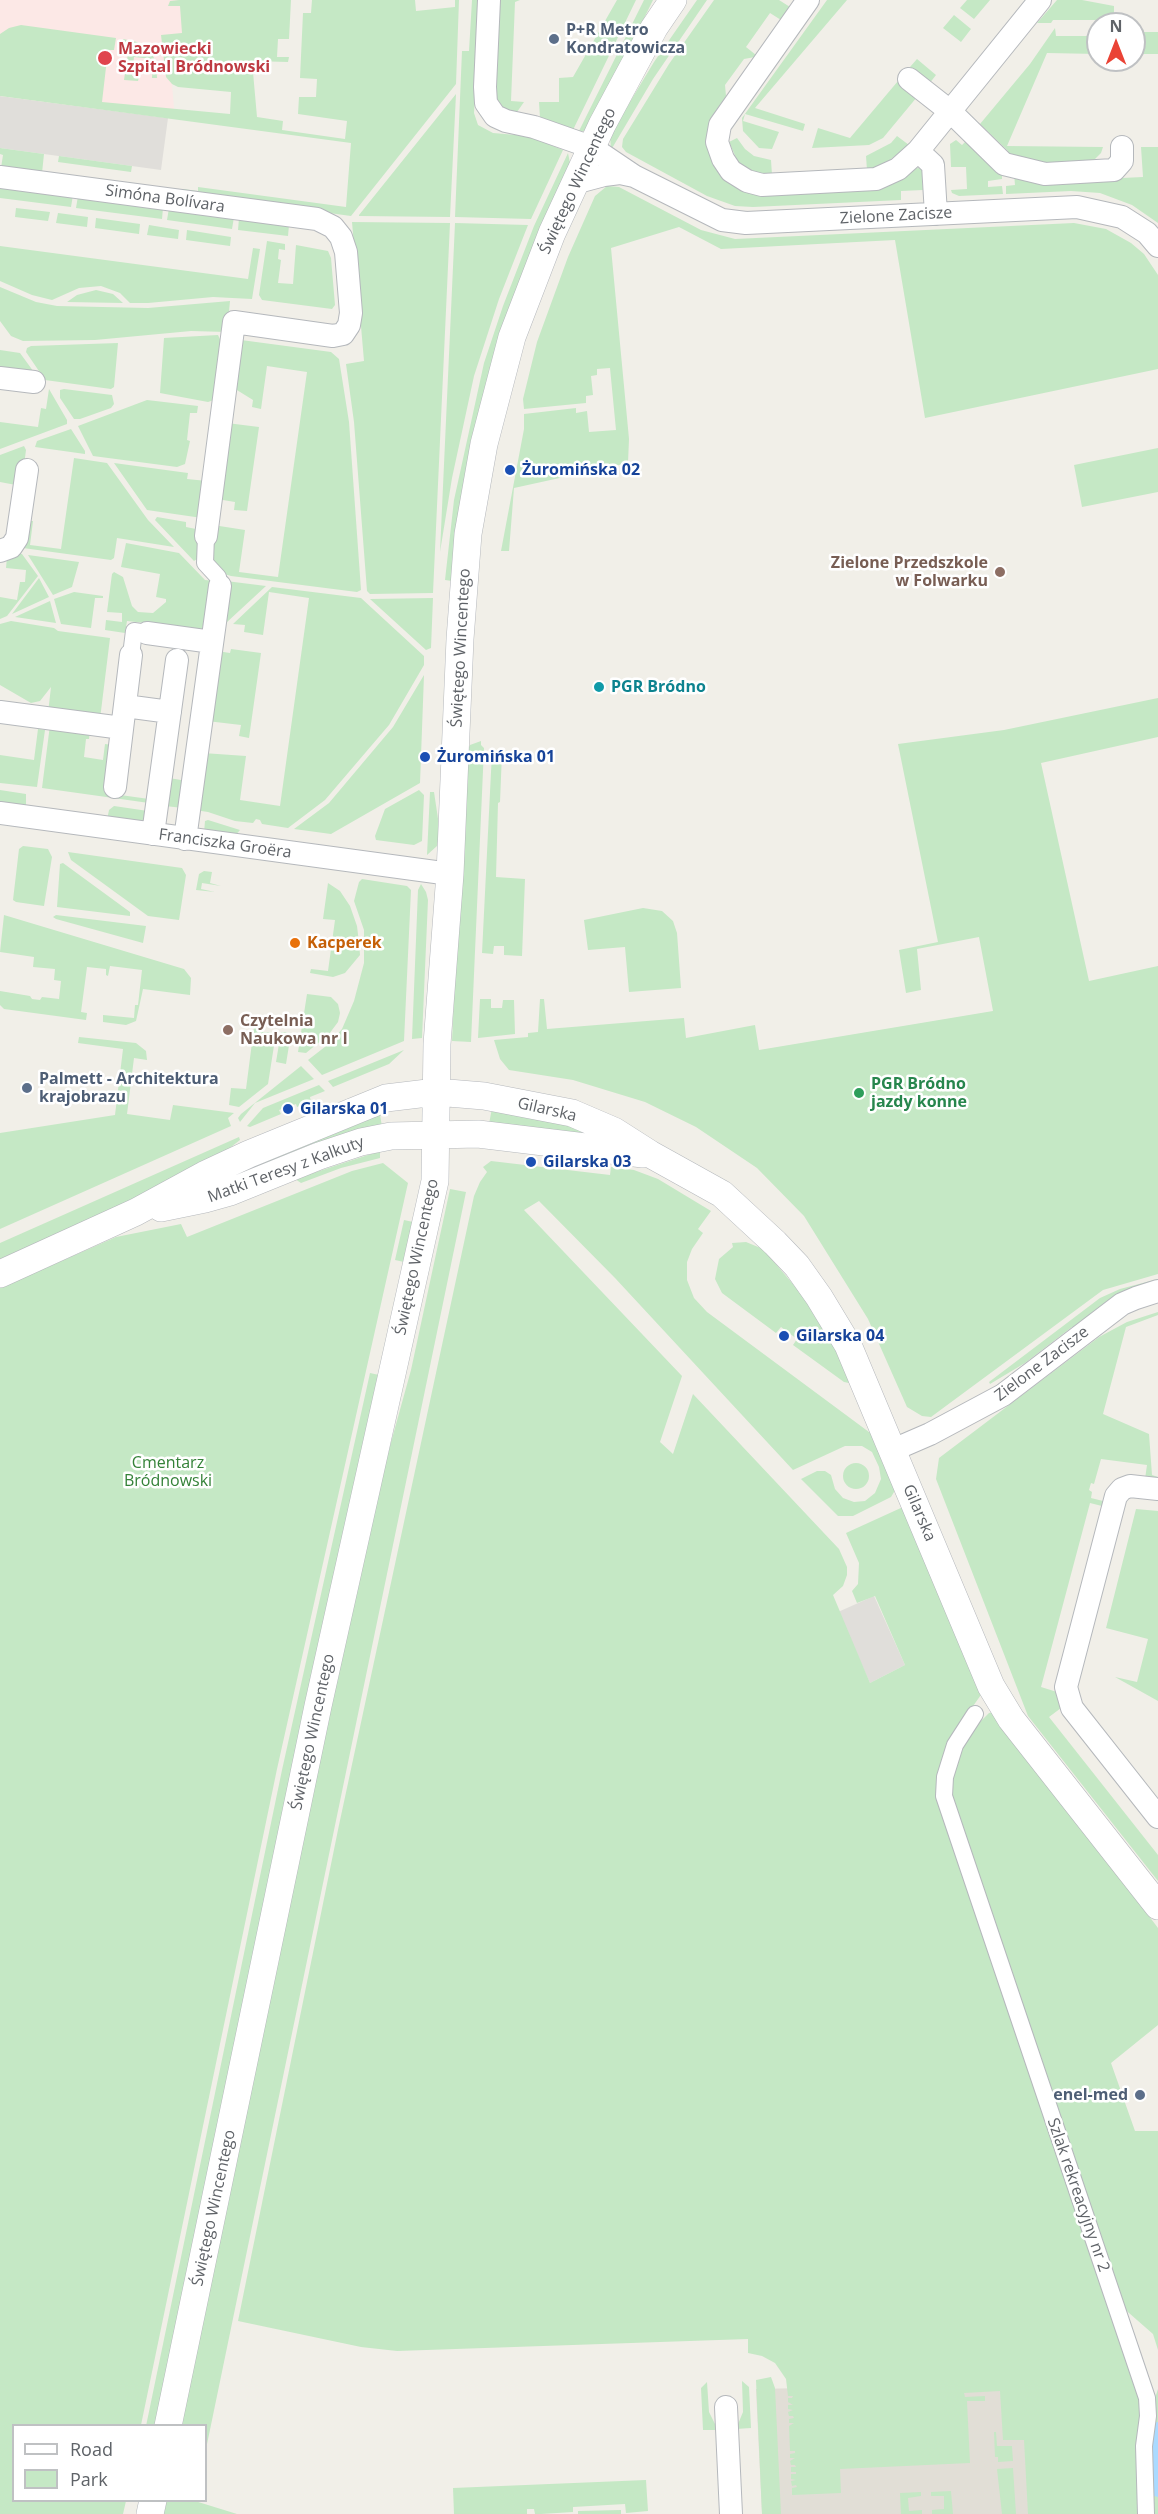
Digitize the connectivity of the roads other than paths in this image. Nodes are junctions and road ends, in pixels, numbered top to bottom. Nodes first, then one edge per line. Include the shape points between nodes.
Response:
1 (489, 0) edge
2 (673, 0) edge
3 (808, 0) edge
4 (1040, 0) edge
5 (909, 78) dead end
6 (951, 112) junction
7 (591, 147) junction
8 (1122, 147) dead end
9 (918, 152) junction
10 (634, 176) junction
11 (0, 177) edge
12 (574, 183) junction
13 (936, 214) junction
14 (1158, 246) edge
15 (0, 378) edge
16 (33, 382) dead end
17 (27, 470) dead end
18 (206, 536) joint
19 (0, 551) edge
20 (220, 586) joint
21 (147, 633) joint
22 (180, 637) junction
23 (212, 642) junction
24 (131, 655) joint
25 (177, 660) joint
26 (0, 712) edge
27 (170, 712) junction
28 (124, 717) junction
29 (115, 787) dead end
30 (0, 813) edge
31 (153, 834) junction
32 (185, 839) junction
33 (450, 874) junction
34 (436, 1092) junction
35 (436, 1134) junction
36 (650, 1154) junction
37 (136, 1212) junction
38 (0, 1274) edge
39 (1158, 1292) edge
40 (893, 1450) junction
41 (1158, 1489) edge
42 (975, 1714) dead end
43 (1158, 1817) edge
44 (1158, 1906) edge
45 (726, 2407) dead end
46 (168, 2424) edge
47 (731, 2514) edge
48 (1146, 2514) edge

1 - 7 street, Zielone Zacisze via 485,87 486,103 495,116
2 - 7 street, Świętego Wincentego via 654,27
3 - 9 street via 720,125 717,142 731,171 762,185 876,179 898,169
4 - 6 street
5 - 6 street
6 - 8 street via 1004,164 1045,174 1114,170 1122,161
6 - 9 street
7 - 10 street, Zielone Zacisze
7 - 12 street, Świętego Wincentego
9 - 13 street via 933,165
10 - 12 street, Zielone Zacisze via 620,173
10 - 13 street, Zielone Zacisze via 713,216 739,223
11 - 18 street, Simóna Bolívara via 303,217 329,224 341,237 346,252 351,313 350,325 343,334 333,336 234,322
12 - 33 street, Świętego Wincentego via 514,330 496,391 474,495 460,639
13 - 14 street, Zielone Zacisze via 1077,207 1122,217 1147,233
15 - 16 street
17 - 19 street via 16,540
18 - 20 street via 205,563 218,577
20 - 23 street
21 - 22 street
21 - 24 street via 134,631
22 - 23 street
22 - 25 street
23 - 32 street
24 - 28 street
25 - 27 street
26 - 28 street
27 - 28 street
27 - 31 street
28 - 29 street
30 - 31 street, Franciszka Groëra
31 - 32 street, Franciszka Groëra
32 - 33 street, Franciszka Groëra
33 - 34 street, Świętego Wincentego
34 - 35 street, Świętego Wincentego
34 - 36 street, Gilarska via 484,1096 572,1113 614,1131
34 - 37 street, Matki Teresy z Kalkuty via 386,1098 204,1175
35 - 36 street, Gilarska via 478,1134
35 - 37 street, Matki Teresy z Kalkuty via 361,1142 230,1192
35 - 46 street, Świętego Wincentego via 433,1190 318,1706
36 - 40 street, Gilarska via 722,1194 797,1266 849,1345
37 - 38 street, Matki Teresy z Kalkuty
39 - 40 street, Zielone Zacisze via 1122,1304 1004,1395
40 - 44 street, Gilarska via 991,1686 1011,1719
41 - 43 street via 1130,1486 1116,1496 1066,1687 1072,1708
42 - 48 street, Szlak rekreacyjny nr 2 via 955,1745 944,1796 1147,2398
45 - 47 street

